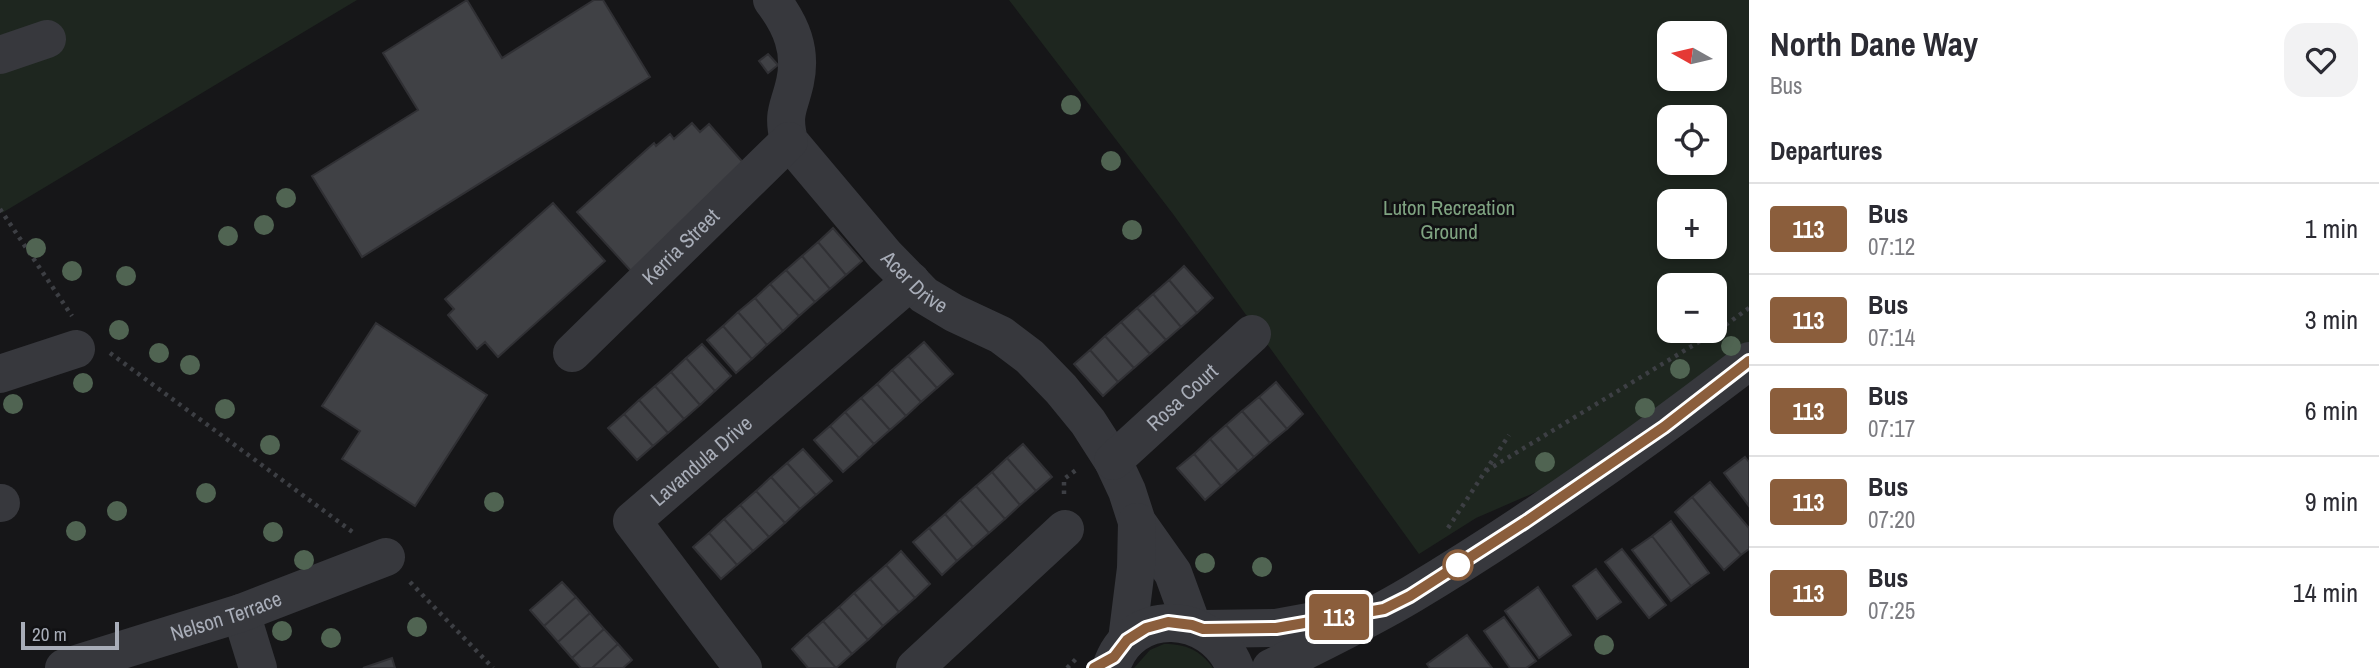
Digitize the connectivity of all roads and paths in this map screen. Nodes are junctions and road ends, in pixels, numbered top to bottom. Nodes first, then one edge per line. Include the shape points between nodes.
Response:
1 (772, 0) edge
2 (47, 39) dead end
3 (0, 55) edge
4 (789, 141) junction
5 (0, 209) edge
6 (911, 281) junction
7 (1749, 307) edge
8 (1252, 334) dead end
9 (87, 341) junction
10 (572, 353) dead end
11 (1749, 360) edge
12 (0, 374) edge
13 (1509, 435) dead end
14 (1113, 461) junction
15 (1073, 471) dead end
16 (1486, 471) junction
17 (1064, 479) dead end
18 (1137, 522) junction
19 (1065, 529) dead end
20 (1446, 532) dead end
21 (386, 557) junction
22 (1384, 609) junction
23 (241, 613) junction
24 (1197, 627) junction
25 (1111, 658) edge
26 (64, 668) edge
27 (258, 668) edge
28 (494, 668) edge
29 (743, 668) edge
30 (915, 668) edge
31 (1235, 668) edge
32 (1271, 668) edge

1 - 4 street via 795,41 795,80 785,112
2 - 3 street
4 - 6 street, Acer Drive
4 - 10 street, Kerria Street
5 - 9 path
6 - 14 street, Acer Drive via 924,295 1001,335 1030,357 1088,422
6 - 29 street, Lavandula Drive via 632,521
7 - 16 path
8 - 14 street, Rosa Court
9 - 12 street
9 - 21 path
11 - 22 street via 1664,427 1525,522
13 - 16 path
14 - 18 street, Acer Drive
15 - 17 path
16 - 20 path
18 - 24 street, Acer Drive via 1173,573
18 - 25 street, Acer Drive via 1136,568
19 - 30 street
21 - 23 street, Nelson Terrace
21 - 28 path
22 - 24 street via 1276,628
22 - 32 street
23 - 26 street, Nelson Terrace
23 - 27 street
24 - 25 street via 1168,622 1146,628
24 - 31 street via 1226,650

